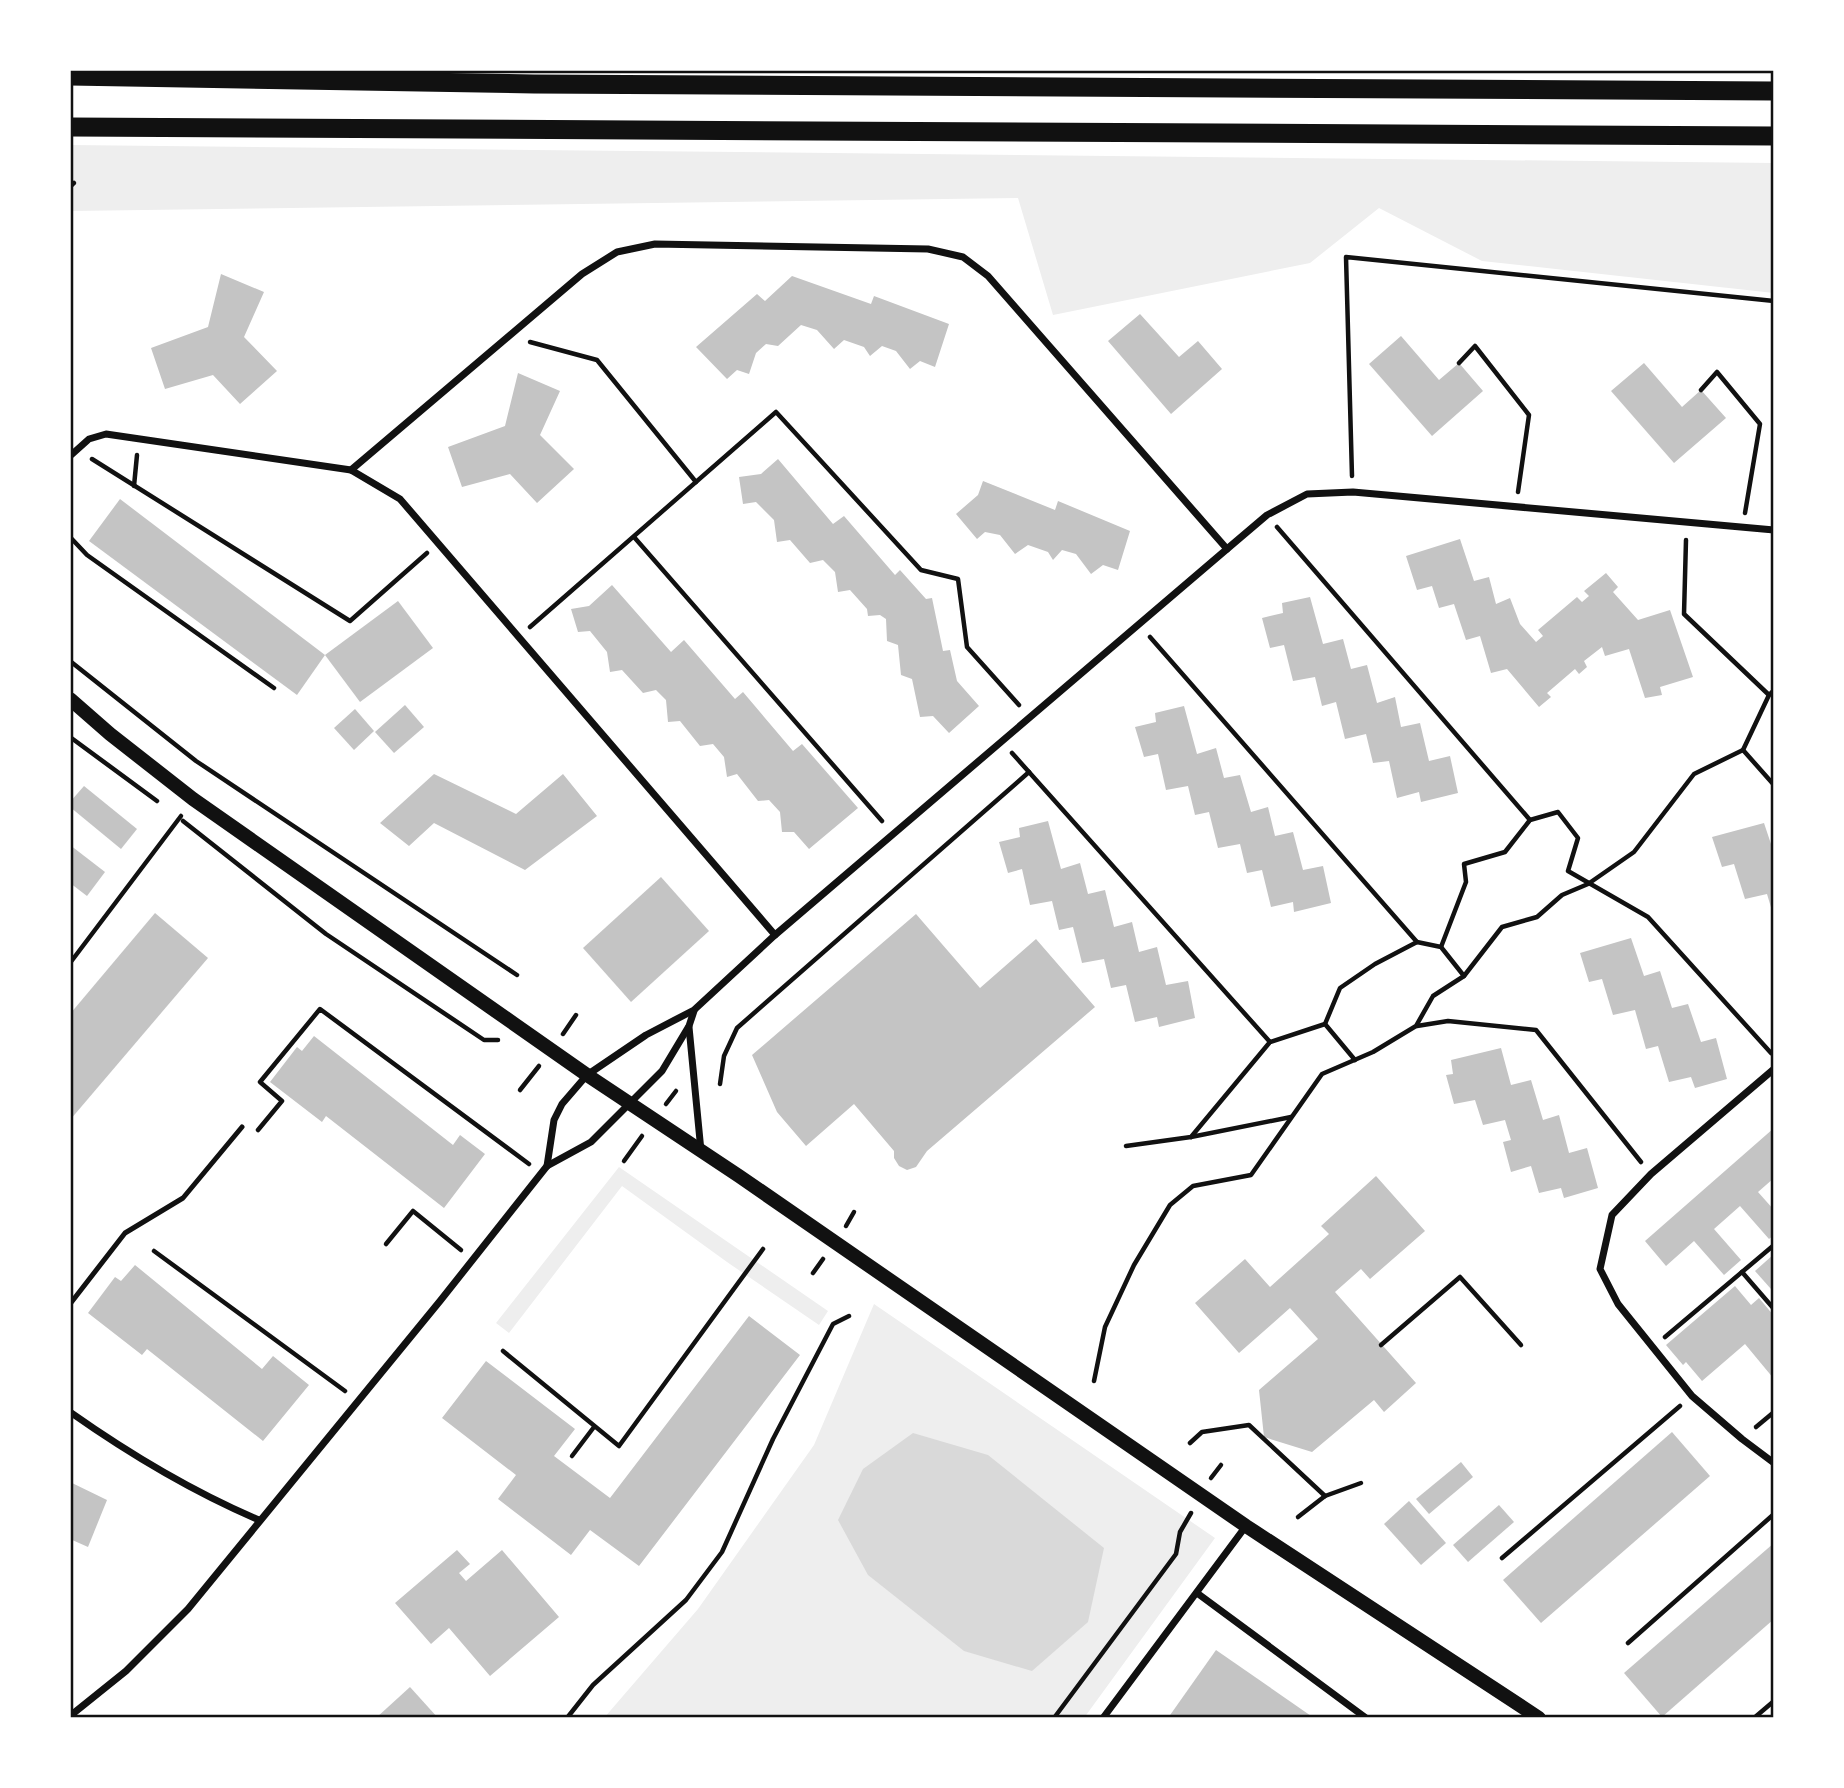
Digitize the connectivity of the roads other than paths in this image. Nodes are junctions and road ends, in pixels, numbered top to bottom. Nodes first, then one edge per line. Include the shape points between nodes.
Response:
1 (70, 76) edge
2 (1774, 91) edge
3 (70, 127) edge
4 (1774, 136) edge
5 (70, 456) edge
6 (351, 470) junction
7 (1774, 530) edge
8 (1227, 549) junction
9 (70, 699) edge
10 (775, 935) junction
11 (694, 1010) junction
12 (689, 1026) junction
13 (1774, 1069) edge
14 (587, 1075) junction
15 (630, 1102) junction
16 (242, 1127) dead end
17 (702, 1151) junction
18 (547, 1166) junction
19 (70, 1304) edge
20 (70, 1412) edge
21 (1774, 1463) edge
22 (259, 1520) junction
23 (1247, 1525) junction
24 (1197, 1593) junction
25 (70, 1716) edge
26 (1103, 1718) edge
27 (1366, 1718) edge
28 (1539, 1718) edge

1 - 2 highway via 534,84
3 - 4 highway
5 - 6 street via 89,439 106,434
6 - 8 street via 582,274 617,252 655,244 928,248 963,257 988,276
6 - 10 street via 400,499
7 - 8 street via 1353,492 1307,494 1268,515
8 - 10 street
9 - 14 main road via 193,799
10 - 11 street
11 - 12 street
11 - 14 street via 646,1035
12 - 15 street via 662,1071
12 - 17 street
13 - 21 street via 1651,1174 1612,1215 1600,1269 1618,1304 1692,1396
14 - 15 main road
14 - 18 street via 554,1120
15 - 17 main road
15 - 18 street via 591,1142
16 - 19 lane via 183,1198 125,1233
17 - 23 main road
18 - 22 street
20 - 22 street via 207,1497
22 - 25 street via 188,1609 126,1671
23 - 24 street
23 - 28 main road
24 - 26 street
24 - 27 street

